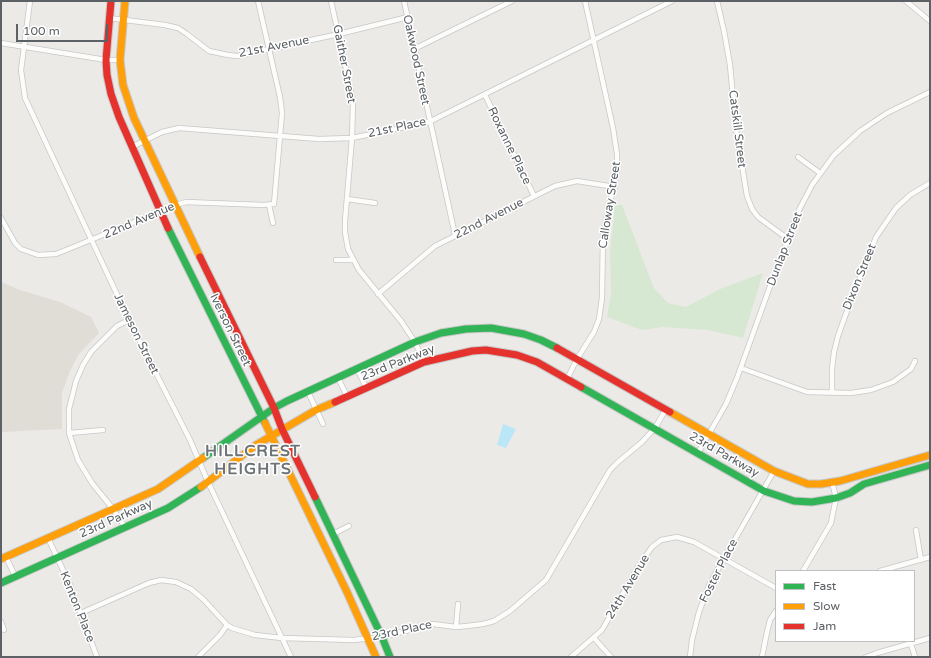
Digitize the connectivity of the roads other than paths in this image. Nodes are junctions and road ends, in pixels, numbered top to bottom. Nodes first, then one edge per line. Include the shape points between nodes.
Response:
1 (30, 1) edge
2 (111, 1) edge
3 (125, 1) edge
4 (258, 1) edge
5 (331, 1) edge
6 (404, 1) edge
7 (512, 1) edge
8 (585, 1) edge
9 (672, 1) edge
10 (717, 1) edge
11 (906, 1) edge
12 (109, 18) junction
13 (408, 18) junction
14 (123, 20) junction
15 (930, 21) edge
16 (339, 34) junction
17 (594, 39) junction
18 (1, 43) edge
19 (23, 46) junction
20 (414, 49) junction
21 (269, 50) junction
22 (106, 60) junction
23 (120, 60) junction
24 (930, 92) edge
25 (485, 95) junction
26 (429, 122) junction
27 (281, 136) junction
28 (352, 138) junction
29 (144, 141) junction
30 (132, 147) junction
31 (798, 157) dead end
32 (820, 173) junction
33 (930, 183) edge
34 (615, 187) junction
35 (534, 196) junction
36 (347, 199) junction
37 (376, 203) dead end
38 (271, 204) junction
39 (176, 205) junction
40 (160, 211) junction
41 (1, 218) edge
42 (273, 223) dead end
43 (455, 236) junction
44 (788, 239) junction
45 (92, 240) junction
46 (336, 260) dead end
47 (353, 260) junction
48 (378, 294) junction
49 (129, 320) junction
50 (415, 342) junction
51 (577, 359) junction
52 (915, 361) dead end
53 (424, 362) junction
54 (741, 368) junction
55 (357, 369) junction
56 (338, 378) junction
57 (567, 379) junction
58 (366, 387) junction
59 (308, 392) junction
60 (832, 393) junction
61 (347, 396) junction
62 (274, 408) junction
63 (316, 410) junction
64 (666, 410) junction
65 (261, 417) junction
66 (323, 424) dead end
67 (655, 428) junction
68 (282, 429) junction
69 (103, 430) dead end
70 (69, 433) junction
71 (708, 434) junction
72 (271, 437) junction
73 (698, 453) junction
74 (930, 456) edge
75 (199, 461) junction
76 (930, 465) edge
77 (774, 471) junction
78 (208, 482) junction
79 (832, 482) junction
80 (764, 491) junction
81 (836, 498) junction
82 (113, 509) junction
83 (349, 526) dead end
84 (125, 527) junction
85 (916, 530) dead end
86 (333, 534) junction
87 (48, 538) junction
88 (930, 557) edge
89 (3, 558) edge
90 (57, 558) junction
91 (724, 559) junction
92 (921, 560) junction
93 (804, 570) edge
94 (884, 570) edge
95 (15, 576) junction
96 (1, 583) edge
97 (775, 587) edge
98 (458, 604) dead end
99 (775, 612) edge
100 (81, 614) junction
101 (1, 622) edge
102 (227, 625) junction
103 (456, 627) junction
104 (4, 630) dead end
105 (382, 637) junction
106 (282, 638) junction
107 (594, 638) junction
108 (930, 638) edge
109 (369, 639) junction
110 (911, 644) junction
111 (95, 656) edge
112 (198, 657) edge
113 (291, 657) edge
114 (376, 657) edge
115 (390, 657) edge
116 (571, 657) edge
117 (611, 657) edge
118 (690, 657) edge
119 (762, 657) edge
120 (866, 657) edge
121 (914, 657) edge

1 - 19 street, Jameson Street
2 - 12 street, Iverson Street
3 - 14 street, Iverson Street
4 - 21 street
5 - 16 street, Gaither Street
6 - 13 street, Oakwood Street
7 - 20 street
8 - 17 street, Calloway Street
9 - 17 street, 21st Place
10 - 44 street, Catskill Street via 730,66 737,136 747,196 758,217
11 - 15 street
12 - 14 street, 21st Avenue
12 - 22 street, Iverson Street
13 - 16 street, 21st Avenue
13 - 20 street, Oakwood Street
14 - 21 street, 21st Avenue via 178,28 203,48 220,54 239,56
14 - 23 street, Iverson Street
16 - 21 street, 21st Avenue
16 - 28 street, Gaither Street via 352,101
17 - 25 street, 21st Place
17 - 34 street, Calloway Street via 618,154
18 - 19 street
19 - 22 street
19 - 45 street, Jameson Street via 20,70 25,98
20 - 26 street, Oakwood Street
21 - 27 street via 280,97
22 - 23 street
22 - 30 street, Iverson Street via 111,94
23 - 29 street, Iverson Street via 123,85
24 - 32 street, Dunlap Street via 874,120 845,144
25 - 26 street, 21st Place
25 - 35 street, Roxanne Place
26 - 28 street, 21st Place
26 - 43 street, Oakwood Street
27 - 28 street, 21st Place
27 - 29 street, 21st Place via 179,128 162,132
27 - 38 street
28 - 36 street, Gaither Street
29 - 30 street, 21st Place
29 - 39 street, Iverson Street
30 - 40 street, Iverson Street
31 - 32 street
32 - 44 street, Dunlap Street via 806,196
33 - 60 street, Dixon Street via 910,195 896,208 876,238 838,336 832,369
34 - 35 street, 22nd Avenue via 577,181 555,186
34 - 51 street, Calloway Street via 603,234 601,308 594,332
35 - 43 street, 22nd Avenue
36 - 37 street
36 - 47 street, Gaither Street via 345,232
38 - 39 street, 22nd Avenue via 186,202
38 - 42 street
39 - 40 street, 22nd Avenue
39 - 62 street, Iverson Street
40 - 45 street, 22nd Avenue
40 - 65 street, Iverson Street
41 - 45 street, 22nd Avenue via 14,243 21,249 38,255 56,254
43 - 48 street, 22nd Avenue via 425,253
44 - 54 street, Dunlap Street
45 - 49 street, Jameson Street
46 - 47 street
47 - 48 street, Gaither Street
48 - 50 street, Gaither Street
49 - 70 street via 117,326 104,338 83,365 69,409
49 - 75 street, Jameson Street
50 - 51 street, 23rd Parkway via 454,330 491,328 541,340
50 - 53 street, Gaither Street
50 - 55 street, 23rd Parkway
51 - 57 street, Calloway Street
51 - 64 street, 23rd Parkway
52 - 60 street via 911,369 893,382 871,390
53 - 57 street, 23rd Parkway via 472,351 495,351 532,360
53 - 58 street, 23rd Parkway
54 - 60 street via 807,392
54 - 71 street, Dunlap Street via 726,404
55 - 56 street, 23rd Parkway
55 - 58 street
56 - 59 street, 23rd Parkway
56 - 61 street
57 - 67 street, 23rd Parkway
58 - 61 street, 23rd Parkway
59 - 62 street, 23rd Parkway
59 - 63 street
61 - 63 street, 23rd Parkway
62 - 65 street, 23rd Parkway
62 - 68 street, Iverson Street
63 - 66 street
63 - 68 street, 23rd Parkway
64 - 67 street, 23rd Place
64 - 71 street, 23rd Parkway
65 - 72 street, Iverson Street
65 - 75 street, 23rd Parkway
67 - 73 street, 23rd Parkway
67 - 103 street, 23rd Place via 610,470 546,580 510,611 494,621
68 - 72 street, 23rd Parkway
68 - 86 street, Iverson Street
69 - 70 street
70 - 82 street via 84,471
71 - 73 street, Dunlap Street
71 - 77 street, 23rd Parkway
72 - 78 street, 23rd Parkway via 245,453
72 - 109 street, Iverson Street
73 - 80 street, 23rd Parkway
74 - 79 street, 23rd Parkway
75 - 78 street, Jameson Street
75 - 82 street, 23rd Parkway via 165,485
76 - 81 street, 23rd Parkway via 864,484
77 - 79 street, 23rd Parkway via 808,484
77 - 80 street, Foster Place
78 - 84 street, 23rd Parkway via 168,508
78 - 106 street, Jameson Street
79 - 81 street
80 - 81 street, 23rd Parkway via 799,502 820,502
80 - 91 street, Foster Place
81 - 93 street via 829,527
82 - 84 street
82 - 87 street, 23rd Parkway
83 - 86 street
84 - 90 street, 23rd Parkway
85 - 92 street
86 - 105 street, Iverson Street
87 - 89 street, 23rd Parkway
87 - 90 street, Kenton Place
88 - 92 street
89 - 95 street
90 - 95 street, 23rd Parkway
90 - 100 street, Kenton Place
91 - 97 street, 24th Avenue
91 - 107 street, 24th Avenue via 686,539 671,537 661,540 642,561 607,622
91 - 118 street, Foster Place via 699,612
92 - 94 street
95 - 96 street, 23rd Parkway
98 - 103 street
99 - 119 street via 770,620
100 - 102 street, 23rd Place via 149,583 166,580 193,591
100 - 111 street, Kenton Place
101 - 104 street
102 - 106 street, 23rd Place via 247,633
102 - 112 street via 220,636
103 - 105 street, 23rd Place via 433,624
105 - 109 street, 23rd Place
105 - 115 street, Iverson Street
106 - 109 street, 23rd Place
106 - 113 street, Jameson Street
107 - 116 street, 24th Avenue
107 - 117 street
108 - 110 street
109 - 114 street, Iverson Street
110 - 120 street
110 - 121 street

